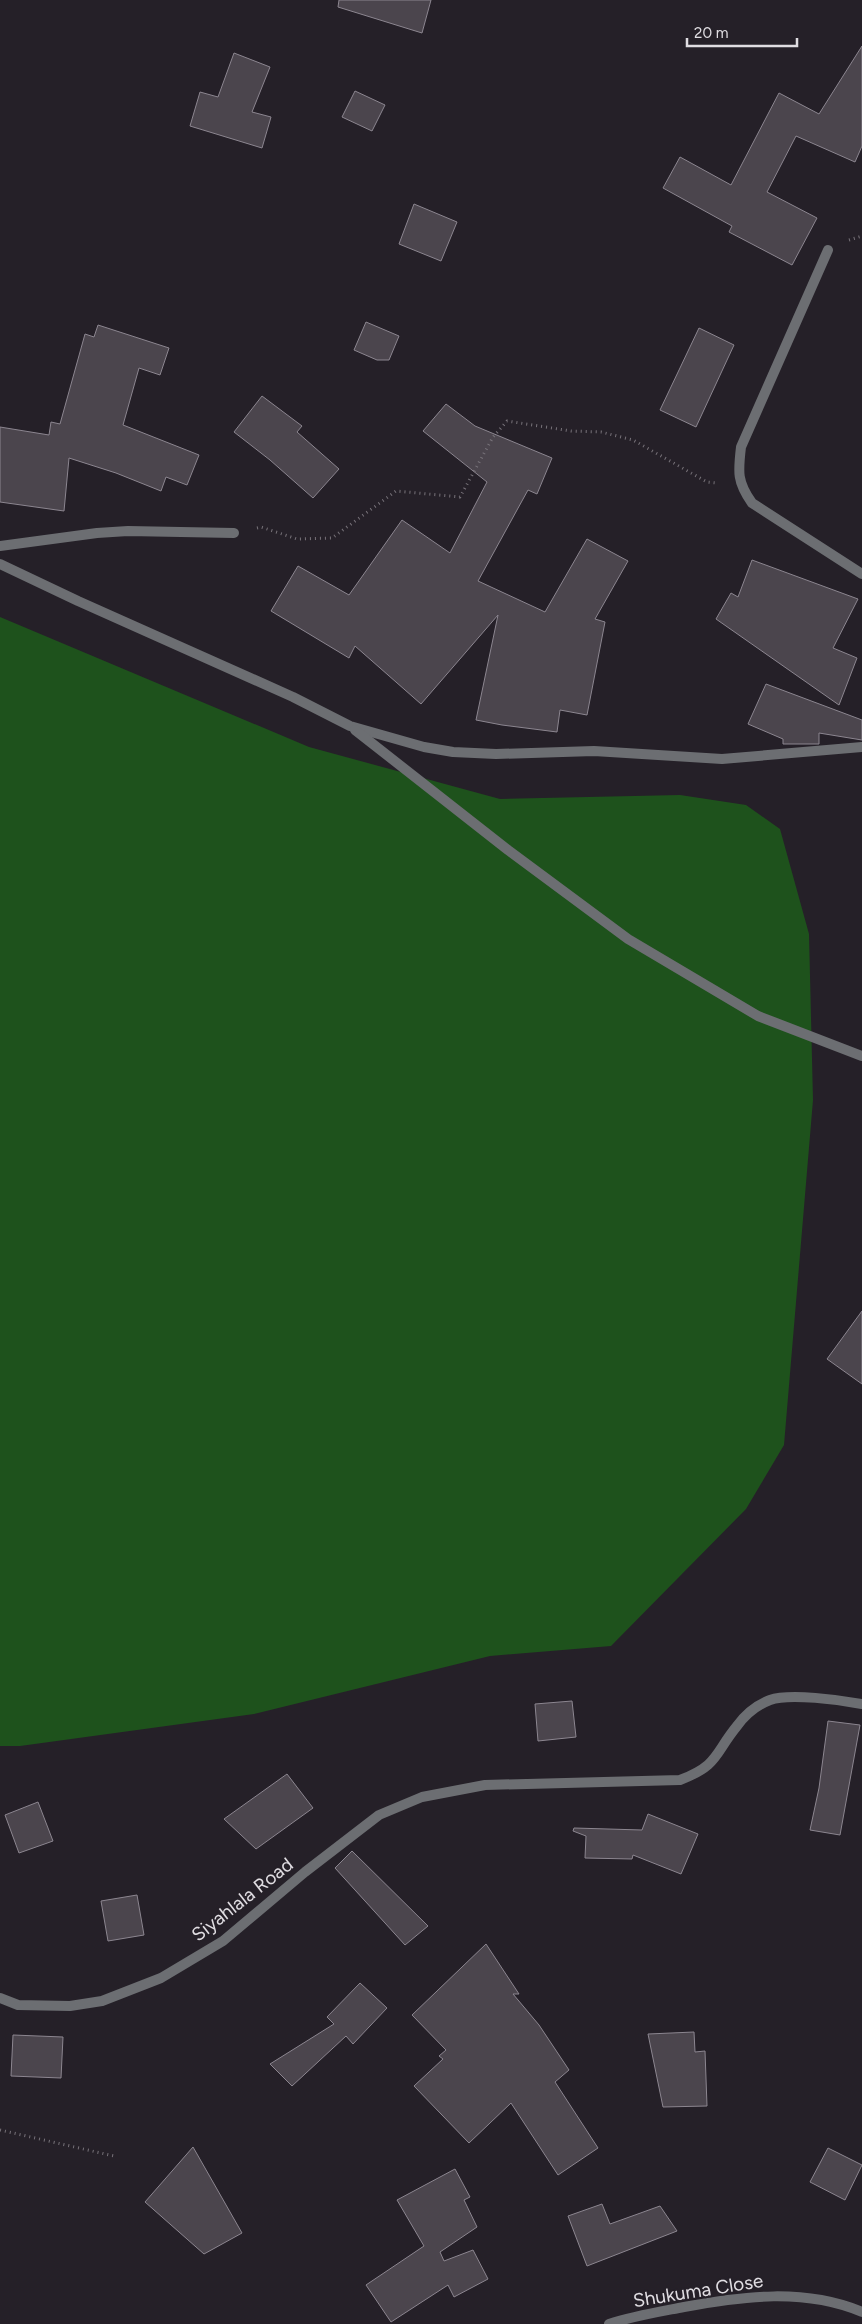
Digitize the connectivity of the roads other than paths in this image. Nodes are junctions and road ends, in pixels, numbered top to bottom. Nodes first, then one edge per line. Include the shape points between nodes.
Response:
1 (828, 250) dead end
2 (234, 533) road end
3 (0, 546) edge
4 (0, 564) edge
5 (862, 574) edge
6 (350, 726) junction
7 (862, 747) edge
8 (862, 1056) edge
9 (862, 1704) edge
10 (0, 1998) edge
11 (857, 2310) edge
12 (608, 2324) edge

1 - 5 street via 741,447 740,486 752,504
2 - 3 street via 120,532
4 - 6 street
6 - 7 street via 424,747 496,754 594,751 722,759
6 - 8 street via 628,939 758,1016
9 - 10 street, Siyahlala Road via 786,1698 771,1700 750,1711 709,1766 680,1780 485,1785 422,1797 379,1815 223,1941 162,1978 102,2001 70,2006 18,2005
11 - 12 street, Shukuma Close via 810,2298 731,2298

